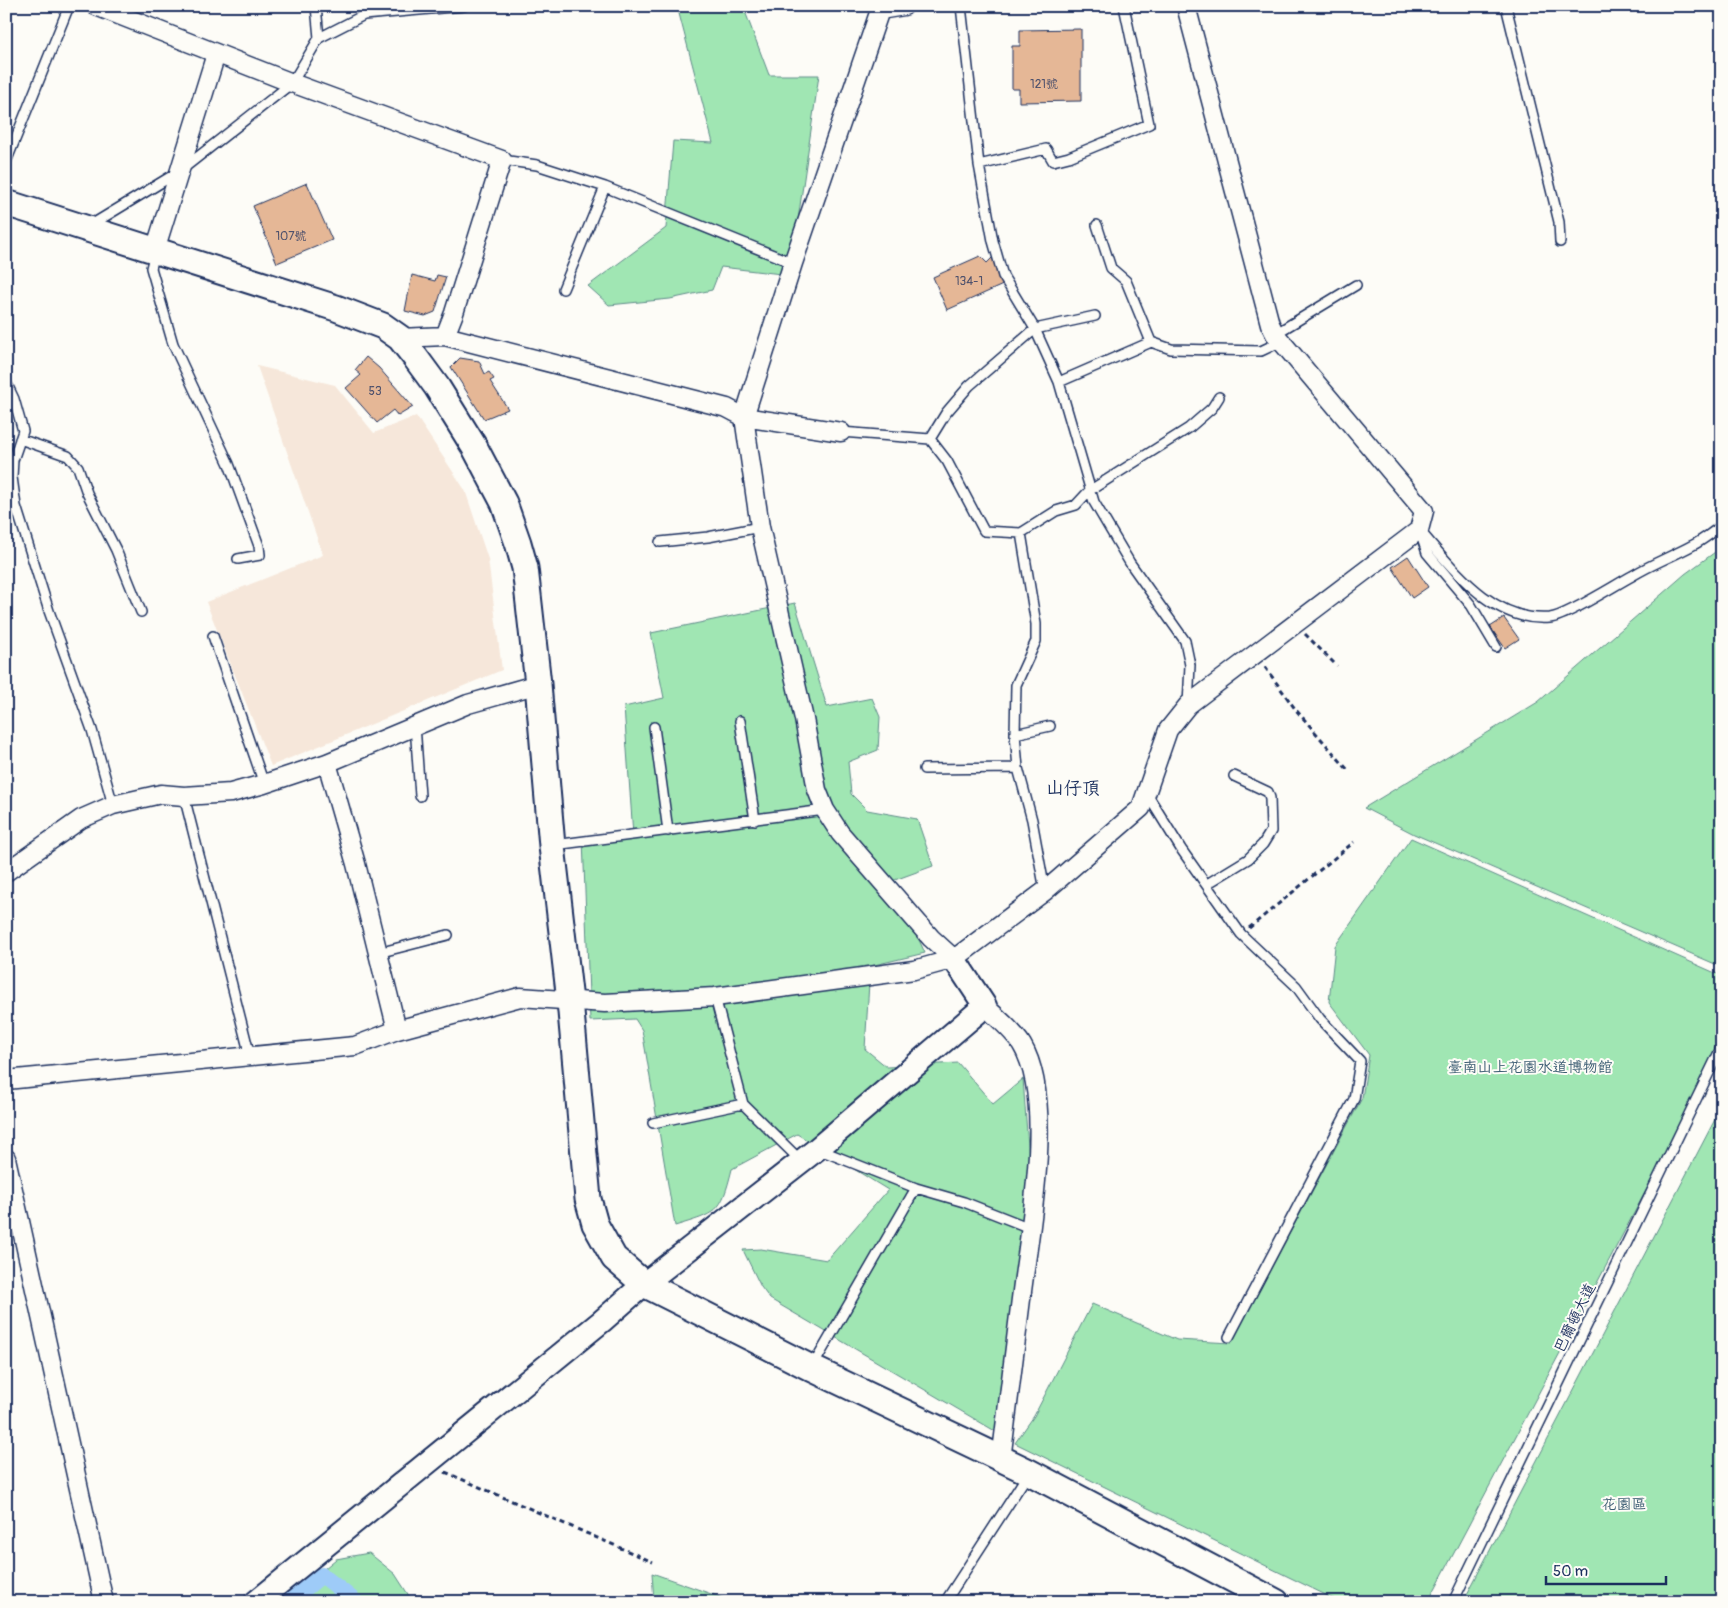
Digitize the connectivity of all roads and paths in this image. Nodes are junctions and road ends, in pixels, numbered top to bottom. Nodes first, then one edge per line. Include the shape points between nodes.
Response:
1 (69, 6) edge
2 (96, 6) edge
3 (316, 6) edge
4 (464, 6) edge
5 (904, 6) edge
6 (961, 6) edge
7 (1124, 6) edge
8 (1186, 6) edge
9 (1506, 6) edge
10 (879, 8) edge
11 (319, 38) junction
12 (216, 54) junction
13 (292, 83) junction
14 (502, 160) junction
15 (6, 162) edge
16 (979, 165) junction
17 (180, 171) junction
18 (605, 187) junction
19 (6, 203) edge
20 (1097, 225) dead end
21 (87, 228) junction
22 (1560, 242) dead end
23 (155, 250) junction
24 (793, 263) junction
25 (1356, 285) dead end
26 (563, 289) dead end
27 (1096, 316) dead end
28 (1035, 329) junction
29 (445, 336) junction
30 (400, 338) junction
31 (1278, 338) junction
32 (1151, 342) junction
33 (6, 382) edge
34 (1059, 382) junction
35 (1219, 397) dead end
36 (744, 417) junction
37 (841, 432) joint
38 (20, 438) junction
39 (930, 439) junction
40 (1089, 491) junction
41 (760, 526) junction
42 (1722, 526) edge
43 (1419, 530) junction
44 (1021, 533) junction
45 (660, 542) dead end
46 (238, 558) dead end
47 (141, 612) dead end
48 (1296, 625) junction
49 (213, 636) dead end
50 (1496, 647) dead end
51 (1257, 655) junction
52 (1337, 666) dead end
53 (538, 684) junction
54 (1188, 705) junction
55 (740, 721) dead end
56 (415, 724) junction
57 (1050, 726) dead end
58 (654, 727) dead end
59 (1015, 734) junction
60 (327, 763) junction
61 (1018, 768) junction
62 (924, 769) dead end
63 (1348, 770) dead end
64 (1234, 776) dead end
65 (264, 784) junction
66 (1147, 794) junction
67 (184, 796) junction
68 (420, 796) dead end
69 (113, 805) junction
70 (825, 810) junction
71 (755, 820) junction
72 (668, 831) junction
73 (1354, 842) dead end
74 (552, 846) junction
75 (6, 872) edge
76 (1208, 884) junction
77 (1045, 892) junction
78 (1241, 934) junction
79 (448, 936) dead end
80 (378, 953) junction
81 (954, 960) junction
82 (715, 997) junction
83 (570, 1001) junction
84 (985, 1006) junction
85 (397, 1030) junction
86 (1722, 1046) edge
87 (250, 1056) junction
88 (6, 1080) edge
89 (743, 1104) junction
90 (652, 1123) dead end
91 (809, 1155) junction
92 (6, 1158) edge
93 (916, 1188) junction
94 (1030, 1228) junction
95 (644, 1284) junction
96 (1229, 1337) dead end
97 (811, 1368) junction
98 (1001, 1460) junction
99 (426, 1464) junction
100 (1029, 1472) junction
101 (653, 1562) dead end
102 (104, 1602) edge
103 (256, 1602) edge
104 (945, 1602) edge
105 (1276, 1602) edge
106 (1453, 1602) edge

1 - 15 lane
2 - 12 street
3 - 11 lane
4 - 11 lane via 364,16
5 - 10 street
6 - 16 lane
7 - 16 lane via 1149,124 1053,161 1046,149
8 - 31 street via 1270,324
9 - 22 lane via 1559,222
10 - 24 street
11 - 13 lane
12 - 13 street
12 - 17 street
13 - 14 street
13 - 17 lane
14 - 18 lane via 537,165
14 - 29 street
16 - 28 lane via 1003,276
17 - 21 lane
17 - 23 street
18 - 24 lane
18 - 26 lane
19 - 21 main road
20 - 32 lane via 1110,268 1126,281
21 - 23 main road
23 - 30 main road via 336,308 383,326
23 - 46 lane via 151,268 173,344 229,464 259,546 260,554
24 - 36 street
25 - 31 lane
27 - 28 lane
28 - 34 lane
28 - 39 lane via 969,386 946,413
29 - 30 street
29 - 36 street via 727,408
30 - 53 main road via 437,387 504,503 525,568
31 - 32 lane via 1261,351 1172,349
31 - 43 street via 1424,511
32 - 34 lane
33 - 38 lane via 23,431
34 - 40 lane
35 - 40 lane via 1212,408 1189,428
36 - 37 street
36 - 41 street
37 - 39 lane
38 - 47 lane via 68,456 78,466
38 - 69 lane via 12,478 16,506 92,730
39 - 44 lane via 947,462 984,531
40 - 44 lane via 1076,505 1056,511
40 - 54 lane via 1130,563 1184,641 1190,665
41 - 45 lane via 708,538
41 - 70 street via 817,790
42 - 43 lane via 1694,545 1551,618 1522,615 1489,602 1466,582
43 - 48 street
43 - 50 lane via 1427,554 1471,605
44 - 59 lane via 1036,641 1016,685
48 - 51 street
48 - 52 path
49 - 65 lane
51 - 54 street
51 - 63 path via 1296,710
53 - 56 street via 468,704
53 - 74 main road
54 - 66 street via 1168,730
55 - 71 lane
56 - 60 street
56 - 68 lane
57 - 59 lane
58 - 72 lane
59 - 61 lane
60 - 65 street
60 - 80 street
61 - 62 lane
61 - 77 lane via 1032,820
64 - 76 lane via 1268,792 1271,831 1248,859
65 - 67 street via 231,793
66 - 76 lane
66 - 77 street via 1141,808
67 - 69 street via 160,794
67 - 87 lane
69 - 75 street via 81,819
70 - 71 lane
70 - 81 street via 840,833
71 - 72 lane
72 - 74 lane
73 - 78 path
74 - 83 main road
76 - 78 lane
77 - 81 street
78 - 96 lane via 1296,986 1320,1019 1360,1061 1354,1099
79 - 80 lane
80 - 85 street
81 - 82 street via 914,970
81 - 84 street
82 - 83 street via 605,1003
82 - 89 lane
83 - 85 street via 520,997
83 - 95 main road via 584,1176 592,1215 614,1258
84 - 91 street
84 - 94 street via 1022,1045 1033,1077 1039,1115
85 - 87 street via 355,1046
86 - 106 lane, 巴爾頓大道
87 - 88 street
89 - 90 lane
89 - 91 lane
91 - 93 lane
91 - 95 street
92 - 102 street
93 - 94 lane via 964,1202
93 - 97 lane
94 - 98 street
95 - 97 main road
95 - 99 street
97 - 98 main road
98 - 100 main road
99 - 101 path
99 - 103 street
100 - 104 lane
100 - 105 main road

